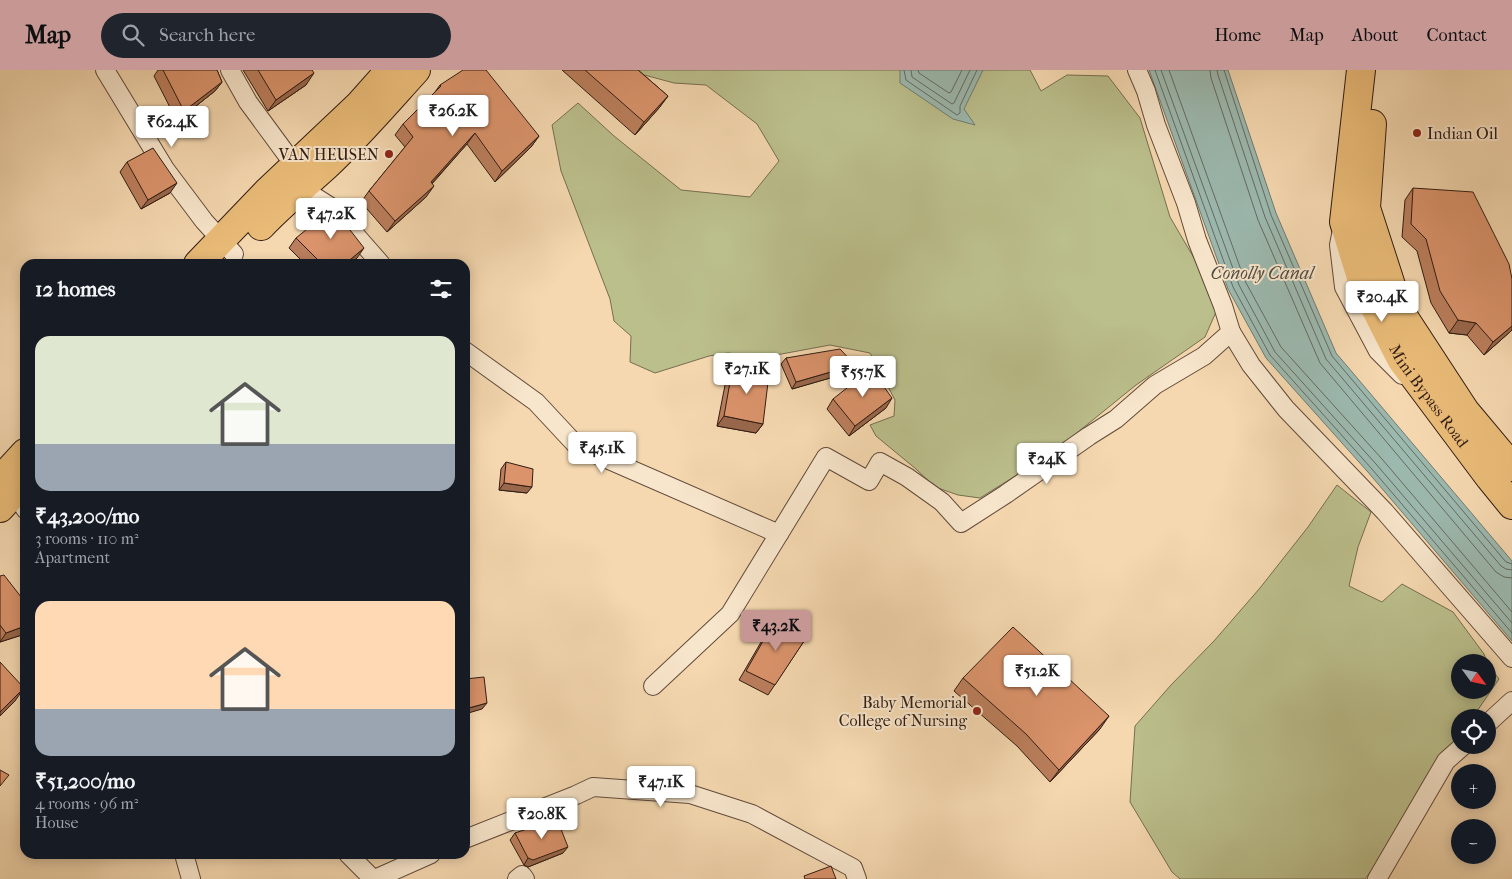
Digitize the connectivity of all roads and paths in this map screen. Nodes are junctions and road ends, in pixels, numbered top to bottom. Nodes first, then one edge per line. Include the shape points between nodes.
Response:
1 (106, 70) edge
2 (230, 70) edge
3 (390, 70) edge
4 (416, 70) edge
5 (1137, 70) edge
6 (1361, 70) edge
7 (1376, 70) edge
8 (1363, 132) junction
9 (298, 177) junction
10 (227, 253) edge
11 (211, 259) edge
12 (377, 259) edge
13 (1231, 332) junction
14 (470, 355) edge
15 (1512, 467) edge
16 (20, 470) edge
17 (13, 494) edge
18 (1512, 505) edge
19 (779, 534) junction
20 (1512, 658) edge
21 (653, 686) dead end
22 (1512, 701) edge
23 (1496, 716) edge
24 (1454, 754) edge
25 (470, 837) edge
26 (186, 859) edge
27 (353, 859) edge
28 (420, 859) edge
29 (192, 879) edge
30 (374, 879) edge
31 (517, 879) edge
32 (525, 879) edge
33 (857, 879) edge
34 (1377, 879) edge

1 - 10 street via 165,169
2 - 9 street
3 - 9 main road
4 - 9 main road via 326,165
5 - 13 street
6 - 8 main road, Mini Bypass Road
7 - 8 main road, Mini Bypass Road
8 - 15 main road, Mini Bypass Road via 1366,208 1399,310 1465,411
8 - 18 main road, Mini Bypass Road via 1344,222 1363,284 1401,359
9 - 10 main road via 267,192
9 - 12 street via 331,207
10 - 11 main road
13 - 19 street via 1204,356 1155,385 1116,419 961,523 942,502 880,462 869,481 826,457
13 - 20 street via 1251,365 1286,409 1385,512
14 - 19 street via 536,402 577,446
16 - 17 main road
19 - 21 street via 730,614
22 - 23 street
24 - 34 street via 1446,761
25 - 33 street via 593,787 690,794 752,814 853,868
26 - 29 street
27 - 30 street
28 - 30 street
31 - 32 street via 522,875

